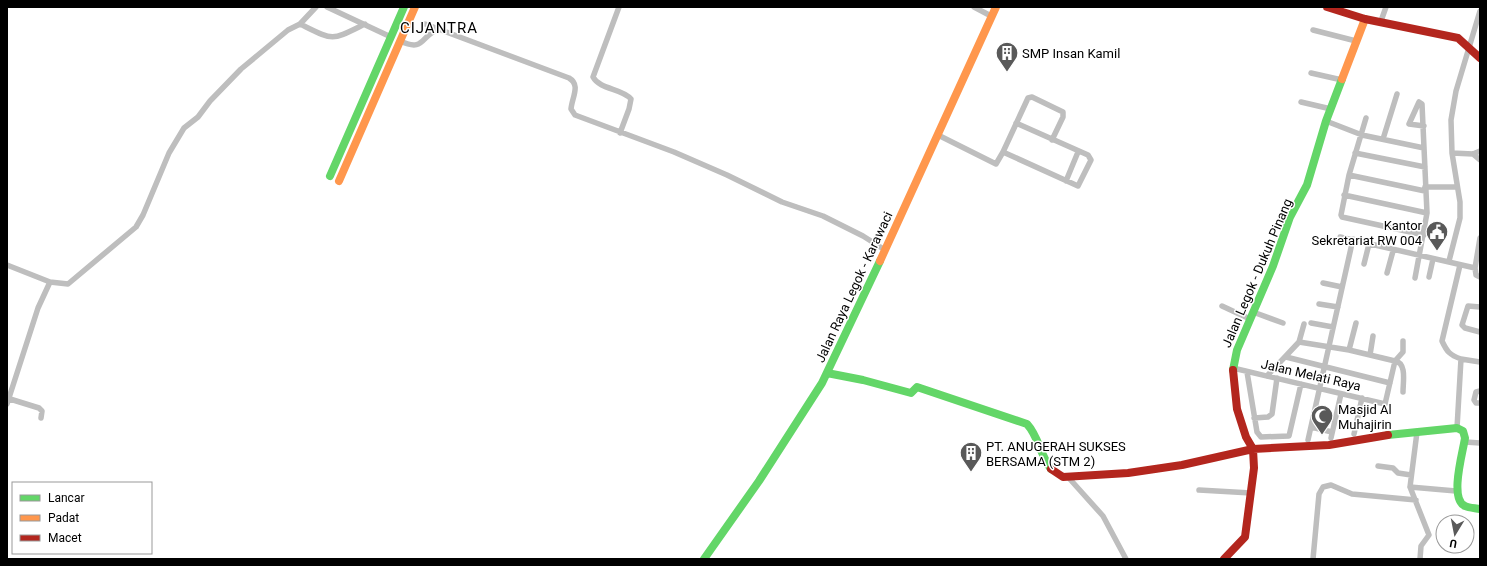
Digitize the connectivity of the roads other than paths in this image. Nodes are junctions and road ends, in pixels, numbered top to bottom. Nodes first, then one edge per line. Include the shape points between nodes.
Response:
1 (316, 7) edge
2 (327, 7) edge
3 (404, 7) edge
4 (415, 7) edge
5 (618, 7) edge
6 (974, 7) edge
7 (996, 7) edge
8 (1327, 7) edge
9 (1386, 7) edge
10 (1480, 11) edge
11 (992, 16) junction
12 (1365, 19) junction
13 (1381, 21) junction
14 (300, 24) junction
15 (365, 24) junction
16 (425, 24) dead end
17 (440, 29) junction
18 (1314, 30) dead end
19 (391, 37) junction
20 (400, 41) junction
21 (1356, 41) junction
22 (1469, 46) junction
23 (1480, 58) edge
24 (375, 73) junction
25 (1311, 73) dead end
26 (384, 77) junction
27 (1342, 80) junction
28 (1397, 94) dead end
29 (1301, 102) dead end
30 (1331, 109) junction
31 (1366, 118) dead end
32 (1326, 121) junction
33 (1016, 123) junction
34 (1424, 126) dead end
35 (620, 133) junction
36 (938, 135) junction
37 (1362, 135) junction
38 (1383, 139) junction
39 (1052, 140) junction
40 (1424, 148) junction
41 (1480, 151) edge
42 (1003, 152) junction
43 (1078, 152) junction
44 (1355, 153) junction
45 (1452, 153) junction
46 (1473, 154) junction
47 (1480, 160) edge
48 (1425, 167) junction
49 (1349, 175) junction
50 (330, 176) dead end
51 (339, 181) dead end
52 (1066, 181) junction
53 (1457, 187) junction
54 (1425, 189) junction
55 (1344, 195) junction
56 (1427, 212) junction
57 (1424, 235) junction
58 (1340, 237) dead end
59 (1480, 238) edge
60 (1353, 239) junction
61 (1369, 244) junction
62 (885, 250) junction
63 (1393, 250) junction
64 (1419, 257) junction
65 (1433, 259) junction
66 (1450, 261) junction
67 (1478, 261) edge
68 (1364, 264) dead end
69 (7, 265) edge
70 (1460, 265) junction
71 (1475, 268) junction
72 (1387, 273) dead end
73 (1429, 277) dead end
74 (1480, 277) edge
75 (1415, 278) dead end
76 (50, 282) junction
77 (1323, 283) dead end
78 (1342, 286) junction
79 (1318, 304) dead end
80 (1222, 306) dead end
81 (1338, 307) junction
82 (1480, 307) edge
83 (1251, 316) junction
84 (1282, 322) dead end
85 (1311, 323) dead end
86 (1356, 323) dead end
87 (1304, 324) dead end
88 (1333, 326) junction
89 (1480, 332) edge
90 (1373, 336) dead end
91 (1403, 341) dead end
92 (1300, 342) junction
93 (1329, 347) junction
94 (1349, 350) junction
95 (1370, 355) junction
96 (1286, 357) junction
97 (1461, 359) junction
98 (1395, 361) junction
99 (1480, 362) edge
100 (1324, 367) junction
101 (1233, 368) junction
102 (1247, 372) junction
103 (827, 373) junction
104 (1267, 376) junction
105 (1277, 378) junction
106 (1390, 383) junction
107 (1301, 384) junction
108 (1320, 388) junction
109 (1480, 391) edge
110 (1403, 392) dead end
111 (1341, 394) junction
112 (10, 398) junction
113 (1362, 398) junction
114 (7, 404) edge
115 (1480, 404) edge
116 (41, 418) dead end
117 (1254, 418) junction
118 (1311, 427) junction
119 (1457, 428) junction
120 (1417, 432) junction
121 (1354, 434) dead end
122 (1289, 436) junction
123 (1308, 440) dead end
124 (1465, 442) junction
125 (1480, 443) edge
126 (1288, 448) junction
127 (1253, 449) junction
128 (1378, 466) dead end
129 (1411, 475) junction
130 (1068, 477) junction
131 (1410, 487) junction
132 (1199, 490) dead end
133 (1456, 491) junction
134 (1251, 493) junction
135 (1416, 500) junction
136 (1480, 509) edge
137 (704, 559) edge
138 (1126, 559) edge
139 (1224, 559) edge
140 (1313, 559) edge
141 (1420, 559) edge

1 - 14 street
2 - 15 street
3 - 19 street
4 - 20 street
5 - 35 street via 593,77 597,82 626,94 631,99
6 - 11 street
7 - 11 street, Jalan Raya Legok - Karawaci
8 - 12 street
9 - 13 street
10 - 22 street
11 - 36 street, Jalan Raya Legok - Karawaci
12 - 13 street
12 - 21 street, Jalan Legok - Dukuh Pinang
13 - 22 street via 1458,38
14 - 15 street via 328,38 338,37
14 - 76 street via 288,30 241,69 210,100 198,117 184,128 136,227 70,282
15 - 19 street
16 - 17 street
17 - 20 street via 433,31 421,43 411,46
17 - 35 street via 569,78 574,81 575,86 573,113
18 - 21 street
19 - 24 street
20 - 26 street
21 - 27 street, Jalan Legok - Dukuh Pinang
22 - 23 street
22 - 45 street via 1451,120
24 - 26 street
24 - 50 street
25 - 27 street
26 - 51 street
27 - 30 street, Jalan Legok - Dukuh Pinang
28 - 38 street
29 - 30 street
30 - 32 street, Jalan Legok - Dukuh Pinang
31 - 37 street
32 - 37 street
32 - 83 street, Jalan Legok - Dukuh Pinang via 1307,185 1290,217 1273,266
33 - 39 street
33 - 39 street via 1028,98 1032,97 1063,112
33 - 42 street
34 - 40 street
35 - 62 street via 674,152 782,202 823,216
36 - 42 street via 993,164 998,162
36 - 62 street, Jalan Raya Legok - Karawaci
37 - 38 street
37 - 44 street
38 - 40 street
39 - 43 street
40 - 48 street
41 - 46 street
42 - 52 street
43 - 52 street
43 - 52 street via 1088,156 1090,160 1079,185
44 - 48 street
44 - 49 street
45 - 46 street
45 - 53 street
46 - 47 street
48 - 54 street
49 - 54 street
49 - 55 street
53 - 54 street
53 - 66 street via 1460,218
54 - 56 street
55 - 56 street
55 - 57 street via 1340,212 1342,217
56 - 57 street
57 - 64 street
58 - 60 street
59 - 67 street
60 - 61 street
60 - 78 street
61 - 63 street
61 - 68 street
62 - 103 street, Jalan Raya Legok - Karawaci
63 - 64 street
63 - 72 street
64 - 65 street
64 - 75 street
65 - 66 street
65 - 73 street
66 - 70 street
67 - 71 street
69 - 76 street
70 - 71 street
70 - 97 street via 1442,341 1450,355
71 - 74 street via 1476,275
76 - 112 street via 38,308
77 - 78 street
78 - 81 street
79 - 81 street
80 - 83 street
81 - 88 street
82 - 89 street via 1468,306 1462,325 1464,328
83 - 84 street
83 - 101 street, Jalan Legok - Dukuh Pinang via 1237,350
85 - 88 street
86 - 94 street
87 - 92 street
88 - 93 street
90 - 95 street
91 - 98 street via 1403,352
92 - 93 street
92 - 96 street
93 - 94 street
93 - 100 street
94 - 95 street
95 - 98 street
96 - 100 street
96 - 104 street
97 - 99 street
97 - 119 street
98 - 106 street
98 - 110 street via 1402,367
100 - 106 street
100 - 108 street
101 - 102 street, Jalan Melati Raya
101 - 127 street, Jalan Legok - Dukuh Pinang via 1239,418
102 - 104 street, Jalan Melati Raya
102 - 117 street
103 - 130 street via 911,393 917,387 1027,424 1034,432 1042,456 1060,476
103 - 137 street, Jalan Raya Legok - Karawaci via 759,481
104 - 105 street, Jalan Melati Raya
105 - 107 street, Jalan Melati Raya
105 - 117 street via 1272,414 1268,417
106 - 113 street, Jalan Melati Raya via 1385,404
107 - 108 street, Jalan Melati Raya
107 - 122 street
108 - 111 street, Jalan Melati Raya
108 - 118 street
109 - 115 street via 1476,392 1474,400
111 - 113 street, Jalan Melati Raya
111 - 118 street via 1332,435
112 - 114 street
112 - 116 street via 39,408 42,411
113 - 121 street
117 - 122 street via 1259,436
118 - 123 street
119 - 120 street
119 - 124 street via 1465,434
120 - 126 street via 1329,445
120 - 129 street
122 - 126 street
124 - 125 street
124 - 133 street
126 - 127 street
127 - 130 street via 1182,465 1128,473
127 - 134 street, Jalan Legok - Dukuh Pinang
128 - 129 street via 1394,468 1398,473
129 - 131 street
130 - 138 street via 1103,516
131 - 133 street
131 - 135 street
132 - 134 street
133 - 136 street via 1461,504
134 - 139 street, Jalan Legok - Dukuh Pinang via 1245,537
135 - 140 street via 1358,494 1331,485 1323,487 1320,494
135 - 141 street via 1429,535 1421,546

